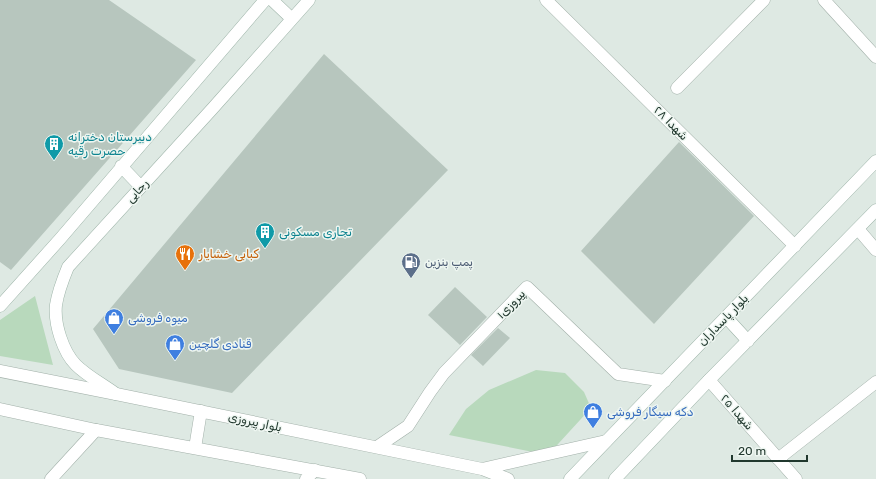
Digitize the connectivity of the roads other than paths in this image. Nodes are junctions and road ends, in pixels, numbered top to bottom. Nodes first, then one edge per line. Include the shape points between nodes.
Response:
1 (265, 0) edge
2 (272, 0) edge
3 (309, 0) edge
4 (546, 0) edge
5 (764, 0) edge
6 (824, 0) edge
7 (292, 19) junction
8 (876, 57) edge
9 (677, 88) dead end
10 (876, 161) edge
11 (121, 166) junction
12 (141, 187) junction
13 (876, 210) edge
14 (858, 229) junction
15 (795, 246) junction
16 (876, 250) edge
17 (0, 306) edge
18 (726, 317) junction
19 (748, 341) junction
20 (0, 371) edge
21 (709, 380) junction
22 (665, 381) junction
23 (876, 382) edge
24 (116, 394) junction
25 (0, 409) edge
26 (201, 411) junction
27 (96, 430) junction
28 (606, 442) junction
29 (377, 447) junction
30 (195, 448) junction
31 (778, 459) junction
32 (315, 470) junction
33 (482, 470) junction
34 (51, 479) edge
35 (306, 479) edge
36 (360, 479) edge
37 (508, 479) edge
38 (570, 479) edge
39 (615, 479) edge
40 (796, 479) edge

1 - 11 street
2 - 7 street
3 - 7 street, رجایی
4 - 15 street, شهدا ۲۸
5 - 9 street
6 - 8 street
7 - 12 street, رجایی
10 - 15 street, بلوار پاسداران
11 - 12 street
11 - 17 street
12 - 24 street, رجایی via 68,267 56,306 58,331 68,355 77,366
13 - 14 street
14 - 16 street
14 - 19 street
15 - 18 street, بلوار پاسداران
18 - 19 street
18 - 22 street, بلوار پاسداران
19 - 21 street
20 - 24 street, بلوار پیروزی
21 - 31 street, شهدا ۲۵
21 - 39 street
22 - 28 street, بلوار پاسداران
22 - 29 street, پیروزی۱ via 618,374 528,287 444,372 408,426
23 - 31 street
24 - 26 street, بلوار پیروزی
25 - 27 street
26 - 29 street, بلوار پیروزی
26 - 30 street
27 - 30 street
27 - 34 street
28 - 33 street
28 - 38 street, بلوار پاسداران
29 - 33 street, بلوار پیروزی
30 - 32 street
31 - 40 street, شهدا ۲۵
32 - 35 street
32 - 36 street
33 - 37 street, بلوار پیروزی

